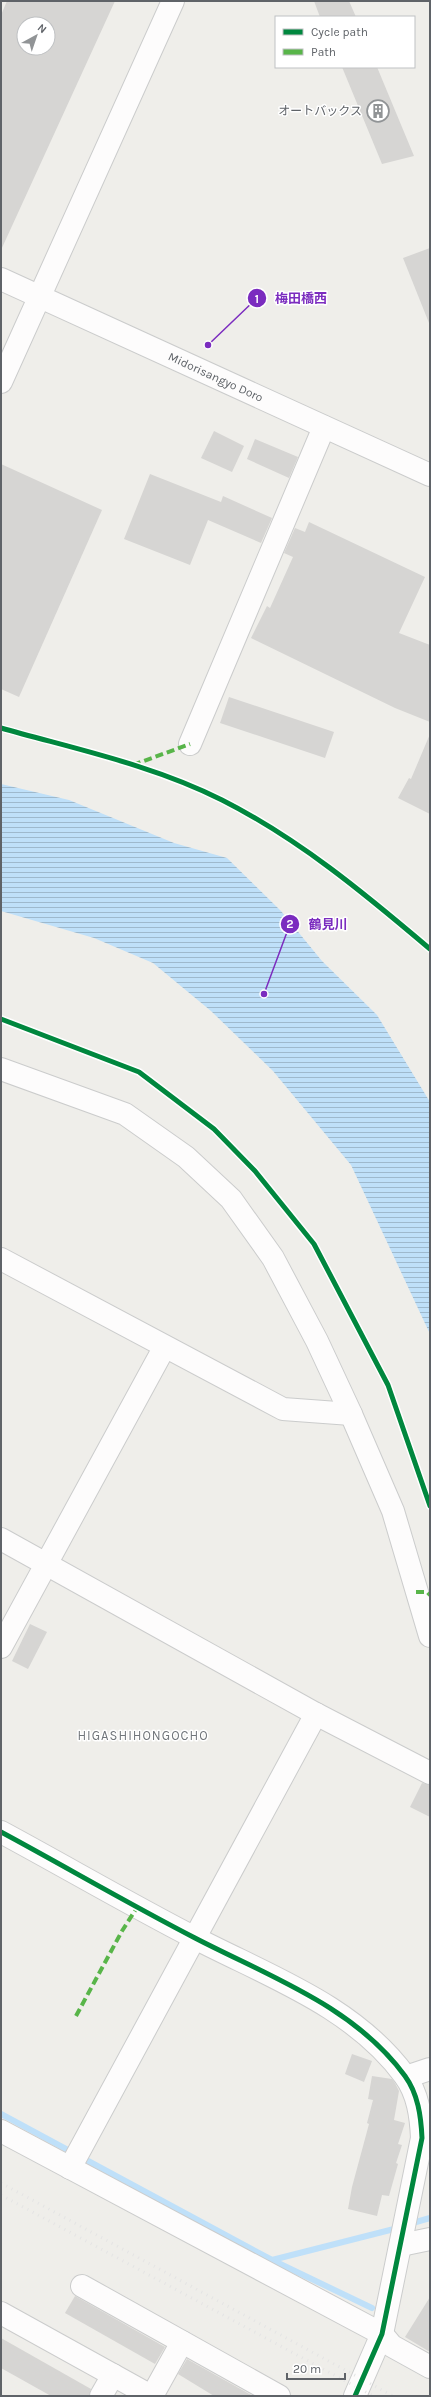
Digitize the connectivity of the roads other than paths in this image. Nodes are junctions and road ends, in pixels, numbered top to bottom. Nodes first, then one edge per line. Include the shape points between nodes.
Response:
1 (173, 1) edge
2 (1, 279) edge
3 (38, 295) junction
4 (1, 382) edge
5 (324, 427) junction
6 (430, 475) edge
7 (190, 744) dead end
8 (1, 1069) edge
9 (1, 1259) edge
10 (164, 1348) junction
11 (350, 1414) junction
12 (1, 1539) edge
13 (48, 1564) junction
14 (430, 1636) edge
15 (1, 1647) edge
16 (316, 1714) junction
17 (430, 1773) edge
18 (1, 1832) edge
19 (194, 1937) junction
20 (430, 2069) edge
21 (406, 2077) junction
22 (1, 2131) edge
23 (75, 2159) junction
24 (403, 2234) junction
25 (430, 2239) edge
26 (82, 2286) dead end
27 (1, 2313) edge
28 (382, 2334) junction
29 (182, 2342) junction
30 (430, 2367) edge
31 (113, 2375) junction
32 (101, 2396) edge
33 (151, 2396) edge
34 (279, 2396) edge
35 (355, 2396) edge

1 - 3 street
2 - 3 street, Midorisangyo Doro
3 - 4 street
3 - 5 street, Midorisangyo Doro
5 - 6 street, Midorisangyo Doro
5 - 7 street
8 - 11 street via 125,1114 186,1157 231,1199 273,1258 317,1341
9 - 10 street
10 - 11 street via 283,1409
10 - 13 street
11 - 14 street via 393,1511
12 - 13 street
13 - 15 street
13 - 16 street
16 - 17 street
16 - 19 street
18 - 19 street
19 - 21 street via 305,1992 382,2049
19 - 23 street
20 - 21 street
21 - 24 street via 421,2109 422,2138
22 - 23 street
23 - 28 street
24 - 25 street
24 - 28 street
26 - 29 street
27 - 31 street
28 - 30 street via 392,2346
28 - 35 street
29 - 33 street
29 - 34 street
31 - 32 street
31 - 33 street

